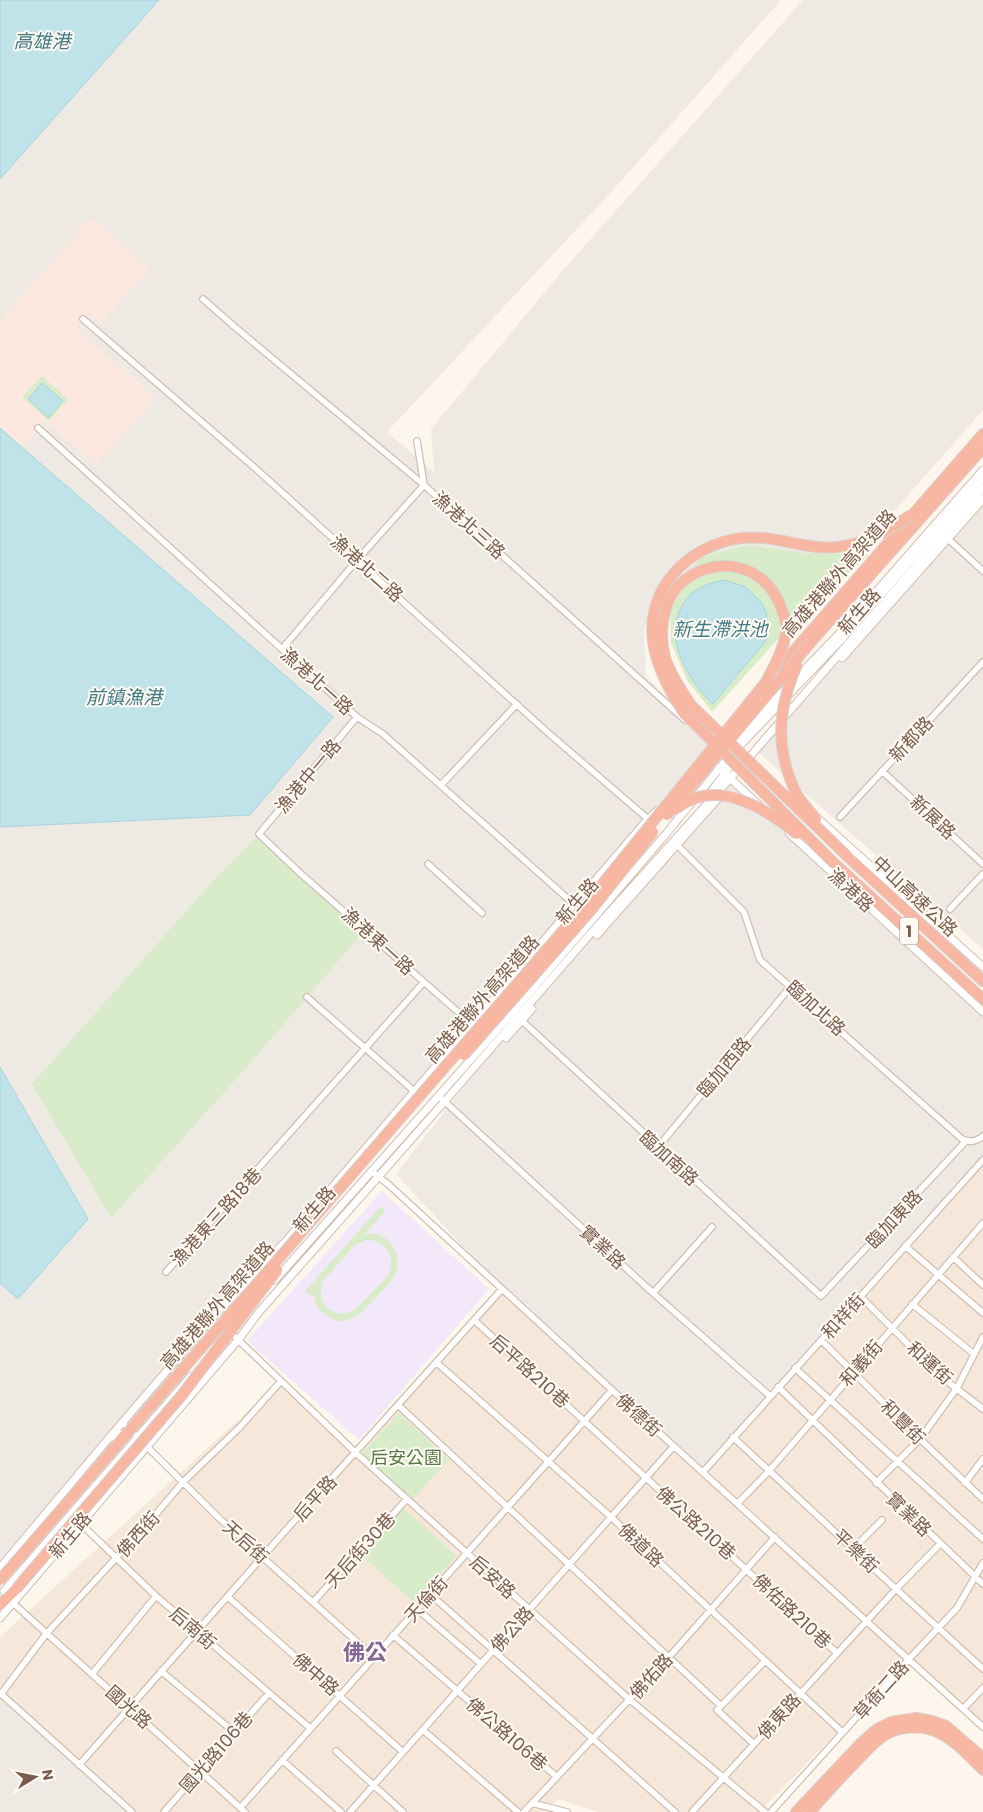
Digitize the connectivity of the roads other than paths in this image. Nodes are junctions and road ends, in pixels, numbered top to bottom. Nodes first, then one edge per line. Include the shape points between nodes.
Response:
1 (203, 299) dead end
2 (83, 319) dead end
3 (38, 428) dead end
4 (983, 434) edge
5 (417, 441) dead end
6 (983, 448) edge
7 (983, 470) edge
8 (983, 479) edge
9 (424, 485) junction
10 (983, 489) edge
11 (983, 499) edge
12 (911, 515) junction
13 (941, 532) junction
14 (358, 559) junction
15 (983, 571) edge
16 (812, 642) junction
17 (282, 650) junction
18 (983, 662) edge
19 (766, 682) junction
20 (517, 704) junction
21 (357, 718) junction
22 (736, 744) junction
23 (724, 756) junction
24 (751, 758) junction
25 (719, 768) junction
26 (882, 771) junction
27 (730, 778) junction
28 (441, 785) junction
29 (840, 817) dead end
30 (648, 819) junction
31 (664, 819) junction
32 (259, 834) joint
33 (675, 843) junction
34 (847, 856) junction
35 (428, 864) dead end
36 (835, 864) junction
37 (983, 864) edge
38 (983, 874) edge
39 (574, 904) junction
40 (950, 909) dead end
41 (482, 912) dead end
42 (597, 925) junction
43 (983, 967) edge
44 (983, 980) edge
45 (424, 982) junction
46 (791, 986) junction
47 (307, 997) dead end
48 (983, 999) edge
49 (983, 1012) edge
50 (520, 1019) junction
51 (472, 1024) junction
52 (489, 1039) junction
53 (497, 1046) junction
54 (366, 1048) junction
55 (414, 1091) junction
56 (439, 1096) junction
57 (447, 1103) junction
58 (983, 1136) edge
59 (966, 1141) junction
60 (658, 1147) junction
61 (983, 1160) edge
62 (371, 1171) junction
63 (380, 1178) junction
64 (712, 1227) dead end
65 (982, 1227) edge
66 (905, 1246) junction
67 (953, 1257) junction
68 (280, 1261) junction
69 (166, 1272) dead end
70 (938, 1274) junction
71 (983, 1285) edge
72 (502, 1289) junction
73 (653, 1293) junction
74 (821, 1296) joint
75 (860, 1296) junction
76 (912, 1304) junction
77 (983, 1313) edge
78 (474, 1320) junction
79 (891, 1328) junction
80 (230, 1332) junction
81 (983, 1337) edge
82 (239, 1340) junction
83 (821, 1340) junction
84 (974, 1354) junction
85 (436, 1362) junction
86 (795, 1368) junction
87 (853, 1372) junction
88 (281, 1381) junction
89 (778, 1387) junction
90 (957, 1388) junction
91 (612, 1390) junction
92 (770, 1396) junction
93 (829, 1400) junction
94 (398, 1405) junction
95 (983, 1409) edge
96 (812, 1420) junction
97 (585, 1421) junction
98 (122, 1423) junction
99 (147, 1425) junction
100 (131, 1431) junction
101 (733, 1437) junction
102 (109, 1438) junction
103 (139, 1438) junction
104 (920, 1439) junction
105 (147, 1446) junction
106 (674, 1446) junction
107 (356, 1452) junction
108 (983, 1459) edge
109 (548, 1462) junction
110 (898, 1463) junction
111 (769, 1471) junction
112 (703, 1472) junction
113 (646, 1478) junction
114 (183, 1482) junction
115 (876, 1483) junction
116 (965, 1483) junction
117 (407, 1498) junction
118 (983, 1499) edge
119 (738, 1503) junction
120 (508, 1507) junction
121 (611, 1518) junction
122 (882, 1520) dead end
123 (80, 1523) junction
124 (774, 1537) junction
125 (983, 1539) edge
126 (940, 1544) junction
127 (852, 1548) junction
128 (467, 1553) junction
129 (117, 1557) junction
130 (262, 1557) junction
131 (983, 1563) edge
132 (569, 1565) junction
133 (0, 1568) edge
134 (746, 1569) junction
135 (0, 1574) edge
136 (976, 1577) junction
137 (0, 1580) edge
138 (983, 1584) edge
139 (2, 1589) edge
140 (896, 1589) junction
141 (430, 1594) junction
142 (156, 1596) junction
143 (228, 1596) junction
144 (313, 1602) junction
145 (13, 1603) junction
146 (0, 1605) edge
147 (0, 1609) edge
148 (417, 1609) junction
149 (530, 1609) junction
150 (710, 1610) junction
151 (0, 1618) edge
152 (866, 1620) junction
153 (938, 1628) junction
154 (197, 1632) junction
155 (46, 1634) junction
156 (394, 1635) junction
157 (494, 1650) junction
158 (837, 1653) junction
159 (374, 1657) junction
160 (669, 1657) junction
161 (909, 1659) junction
162 (765, 1660) junction
163 (481, 1664) junction
164 (983, 1669) edge
165 (161, 1671) junction
166 (92, 1674) junction
167 (983, 1688) edge
168 (457, 1691) junction
169 (0, 1693) edge
170 (268, 1693) junction
171 (800, 1694) junction
172 (340, 1695) junction
173 (630, 1700) junction
174 (721, 1706) junction
175 (129, 1708) junction
176 (963, 1709) junction
177 (983, 1727) edge
178 (310, 1728) junction
179 (423, 1730) junction
180 (234, 1732) junction
181 (842, 1732) junction
182 (594, 1738) junction
183 (754, 1744) junction
184 (336, 1751) dead end
185 (403, 1752) junction
186 (983, 1758) edge
187 (282, 1760) junction
188 (79, 1765) junction
189 (983, 1770) edge
190 (200, 1771) junction
191 (557, 1777) junction
192 (724, 1778) junction
193 (374, 1786) junction
194 (532, 1803) junction
195 (242, 1810) edge
196 (132, 1812) edge
197 (164, 1812) edge
198 (341, 1812) edge
199 (350, 1812) edge
200 (403, 1812) edge
201 (518, 1812) edge
202 (524, 1812) edge
203 (568, 1812) edge
204 (675, 1812) edge
205 (692, 1812) edge
206 (765, 1812) edge
207 (771, 1812) edge
208 (796, 1812) edge
209 (810, 1812) edge

1 - 9 street, 漁港北三路
2 - 14 street, 漁港北二路
3 - 17 street, 漁港北一路
4 - 12 highway, 高雄港聯外高架道路
5 - 9 street
6 - 16 highway, 高雄港聯外高架道路
7 - 13 street, 新生路
8 - 13 street, 新生路
9 - 14 street
9 - 23 street, 漁港北三路
10 - 13 street, 新生路
11 - 13 street, 新生路
12 - 19 highway, 高雄港聯外高架道路, bridge
12 - 36 highway, bridge via 870,540 840,547 823,548 744,538 710,546 682,563 667,580 655,606 653,646 663,676 684,713
13 - 15 street
13 - 22 street, 新生路 via 842,639
13 - 24 street, 新生路
14 - 17 street
14 - 20 street, 漁港北二路
16 - 31 highway, 高雄港聯外高架道路, bridge
16 - 34 highway, bridge via 788,684 780,734 782,750 798,796
17 - 21 street, 漁港北一路
18 - 26 street, 新都路
19 - 34 highway, bridge via 780,655 786,632 784,612 774,592 759,575 732,565 703,569 678,586 667,605 662,631 671,673 690,704
19 - 68 highway, 高雄港聯外高架道路, bridge via 587,903
20 - 28 street
20 - 30 street, 漁港北二路
21 - 28 street, 漁港北一路 via 383,734
21 - 32 street, 漁港中一路
22 - 23 street, 新生路
22 - 24 street, 漁港路
23 - 25 street, 新生路
23 - 27 street
23 - 30 street, 新生路
24 - 27 street, 新生路
24 - 43 street, 漁港路
25 - 27 street, 漁港路
25 - 42 street, 新生路
26 - 29 street, 新都路
26 - 37 street, 新展路
27 - 33 street, 新生路
27 - 33 street, 新生路
27 - 49 street, 漁港路
28 - 39 street, 漁港北一路
30 - 39 street, 新生路
31 - 36 highway, bridge via 695,797 710,794 730,796 777,818
31 - 68 highway, 高雄港聯外高架道路, bridge via 592,909
32 - 45 street, 漁港東一路
33 - 42 street, 新生路
33 - 46 street, 臨加北路 via 744,912 760,960
34 - 44 highway, 中山高速公路 / 1
35 - 41 street
36 - 48 highway, 中山高速公路 / 1
38 - 40 street
39 - 42 street, 漁港北一路
39 - 51 street, 新生路
42 - 50 street, 新生路
42 - 52 street, 新生路
45 - 51 street, 漁港東一路
45 - 54 street, 漁港東三路18巷
46 - 59 street, 臨加北路
46 - 60 street, 臨加西路
47 - 54 street
50 - 53 street, 新生路
50 - 60 street, 臨加南路
51 - 52 street, 漁港東一路
51 - 55 street, 新生路
52 - 53 street, 漁港東一路
52 - 56 street, 新生路
53 - 57 street, 新生路
54 - 55 street
54 - 69 street, 漁港東三路18巷
55 - 98 street, 新生路 via 287,1240 214,1316
56 - 57 street, 實業路
56 - 62 street, 新生路
57 - 63 street, 新生路
57 - 73 street, 實業路
58 - 59 street
59 - 74 street, 臨加東路
60 - 74 street, 臨加南路
61 - 66 street, 和祥街
62 - 63 street, 佛德街
62 - 80 street, 新生路
63 - 72 street, 佛德街
63 - 82 street, 新生路 via 259,1312
64 - 73 street
65 - 67 street, 和義街
66 - 70 street
66 - 75 street, 和祥街
67 - 70 street, 和義街
67 - 71 street
68 - 135 highway, bridge via 218,1319
68 - 137 highway, 高雄港聯外高架道路, bridge
68 - 139 highway, 高雄港聯外高架道路, bridge
68 - 146 highway, bridge via 182,1395
70 - 76 street, 和義街
70 - 77 street
72 - 78 street, 后平路
72 - 91 street, 佛德街
73 - 92 street, 實業路
75 - 79 street, 和運街
75 - 83 street, 和祥街
76 - 79 street, 和義街
76 - 84 street
78 - 85 street, 后平路
78 - 97 street, 后平路210巷
79 - 87 street, 和義街
79 - 90 street, 和運街 via 939,1376
80 - 82 street, 后安路
80 - 99 street, 新生路
81 - 84 street
82 - 88 street, 后安路
82 - 105 street, 新生路
83 - 86 street, 和祥街
83 - 87 street, 和豐街
84 - 90 street
85 - 94 street, 后平路
85 - 109 street, 佛道路
86 - 89 street, 和祥街
86 - 93 street
87 - 93 street, 和義街
87 - 104 street, 和豐街
88 - 107 street, 后安路
88 - 114 street, 佛西街 via 240,1427
89 - 92 street, 和祥街
89 - 96 street, 實業路
90 - 95 street, 和運街
90 - 104 street
91 - 97 street, 天倫街
91 - 106 street, 佛德街
92 - 101 street, 和祥街
93 - 96 street, 和義街
93 - 110 street
94 - 107 street, 后平路
94 - 120 street
96 - 111 street, 和義街
96 - 115 street, 實業路
97 - 109 street, 天倫街
97 - 113 street, 后平路210巷
98 - 100 street, 天后街
98 - 102 street, 新生路
99 - 100 street, 新生路
99 - 103 street, 新生路
100 - 102 street, 新生路
100 - 103 street, 天后街
101 - 111 street, 平樂街
101 - 112 street, 和祥街
102 - 133 street, 新生路
103 - 105 street, 天后街
103 - 139 street, 新生路
104 - 110 street
104 - 116 street, 和豐街
105 - 114 street, 天后街
105 - 123 street, 新生路
106 - 112 street, 佛德街
106 - 113 street, 佛公路
107 - 117 street, 后安路
107 - 130 street, 后平路
108 - 116 street
109 - 120 street, 天倫街
109 - 121 street, 佛道路
110 - 115 street
110 - 125 street
111 - 119 street, 和義街
111 - 127 street, 平樂街
112 - 119 street, 佛德街
113 - 121 street, 佛公路
113 - 134 street, 佛公路210巷
114 - 129 street, 佛西街
114 - 130 street, 天后街
115 - 126 street, 實業路
116 - 118 street, 和豐街
117 - 128 street, 后安路
117 - 144 street, 天后街30巷
119 - 124 street, 佛德街
120 - 128 street, 天倫街
120 - 132 street
121 - 132 street, 佛公路
121 - 150 street, 佛道路
122 - 127 street
123 - 129 street, 后南街
123 - 145 street, 新生路
124 - 134 street, 佛佑路
124 - 152 street, 佛德街
126 - 136 street, 實業路
126 - 140 street
127 - 140 street, 平樂街
128 - 141 street, 天倫街
128 - 149 street, 后安路
129 - 142 street, 后南街
129 - 155 street, 佛西街
130 - 143 street, 后平路
130 - 144 street, 天后街
131 - 136 street, 草衙二路
132 - 149 street, 佛公路
132 - 160 street
134 - 150 street, 佛佑路
134 - 158 street, 佛佑路210巷
136 - 138 street, 實業路
136 - 153 street, 草衙二路 via 960,1604
140 - 152 street, 佛東路
140 - 153 street, 平樂街
141 - 148 street, 天倫街
141 - 157 street
142 - 154 street, 后南街
142 - 166 street
143 - 154 street, 后平路
143 - 172 street, 佛中路
144 - 159 street, 天后街
145 - 147 street
145 - 151 street, 新生路
145 - 155 street, 國光路
148 - 156 street, 天倫街
148 - 163 street
149 - 157 street, 佛公路
149 - 173 street, 后安路
150 - 160 street, 佛佑路
150 - 162 street, 佛道路
152 - 158 street, 佛東路
152 - 161 street, 佛德街
153 - 161 street, 草衙二路
153 - 164 street, 平樂街
154 - 165 street, 后平路
154 - 170 street, 后南街
155 - 166 street, 國光路
155 - 169 street, 佛西街
156 - 159 street, 天倫街
156 - 168 street, 佛公路106巷
157 - 163 street, 佛公路
157 - 182 street
158 - 171 street, 佛東路
159 - 172 street, 天倫街
160 - 173 street, 佛佑路
160 - 174 street
161 - 176 street, 佛德街
161 - 181 street, 草衙二路
162 - 171 street, 佛道路
162 - 174 street
163 - 168 street, 佛公路
165 - 175 street, 后平路
165 - 180 street
166 - 175 street, 國光路
167 - 176 street
168 - 179 street, 佛公路
168 - 191 street, 佛公路106巷
169 - 188 street
170 - 178 street, 后南街
170 - 180 street, 國光路106巷
171 - 181 street, 佛道路
171 - 183 street, 佛東路
172 - 178 street, 天倫街
172 - 185 street, 佛中路
173 - 182 street, 佛佑路
173 - 192 street, 后安路
174 - 183 street via 717,1710
175 - 188 street, 后平路
175 - 190 street, 國光路
176 - 177 street, 佛德街
178 - 187 street, 天倫街
179 - 185 street, 佛公路
179 - 201 street
180 - 190 street, 國光路106巷
181 - 207 street, 草衙二路
182 - 191 street, 佛佑路
182 - 204 street
183 - 192 street, 佛東路
184 - 193 street
185 - 193 street, 佛公路
186 - 208 highway via 946,1726 932,1720 916,1718 891,1722 860,1744
187 - 195 street, 天倫街
187 - 198 street
188 - 196 street
189 - 209 highway via 940,1733 921,1728 900,1729 877,1741
190 - 195 street, 國光路
190 - 197 street, 國光路106巷
191 - 194 street, 佛佑路
192 - 205 street, 佛東路
192 - 206 street, 后安路
193 - 199 street, 佛公路
193 - 200 street
194 - 202 street, 佛佑路
194 - 203 street

